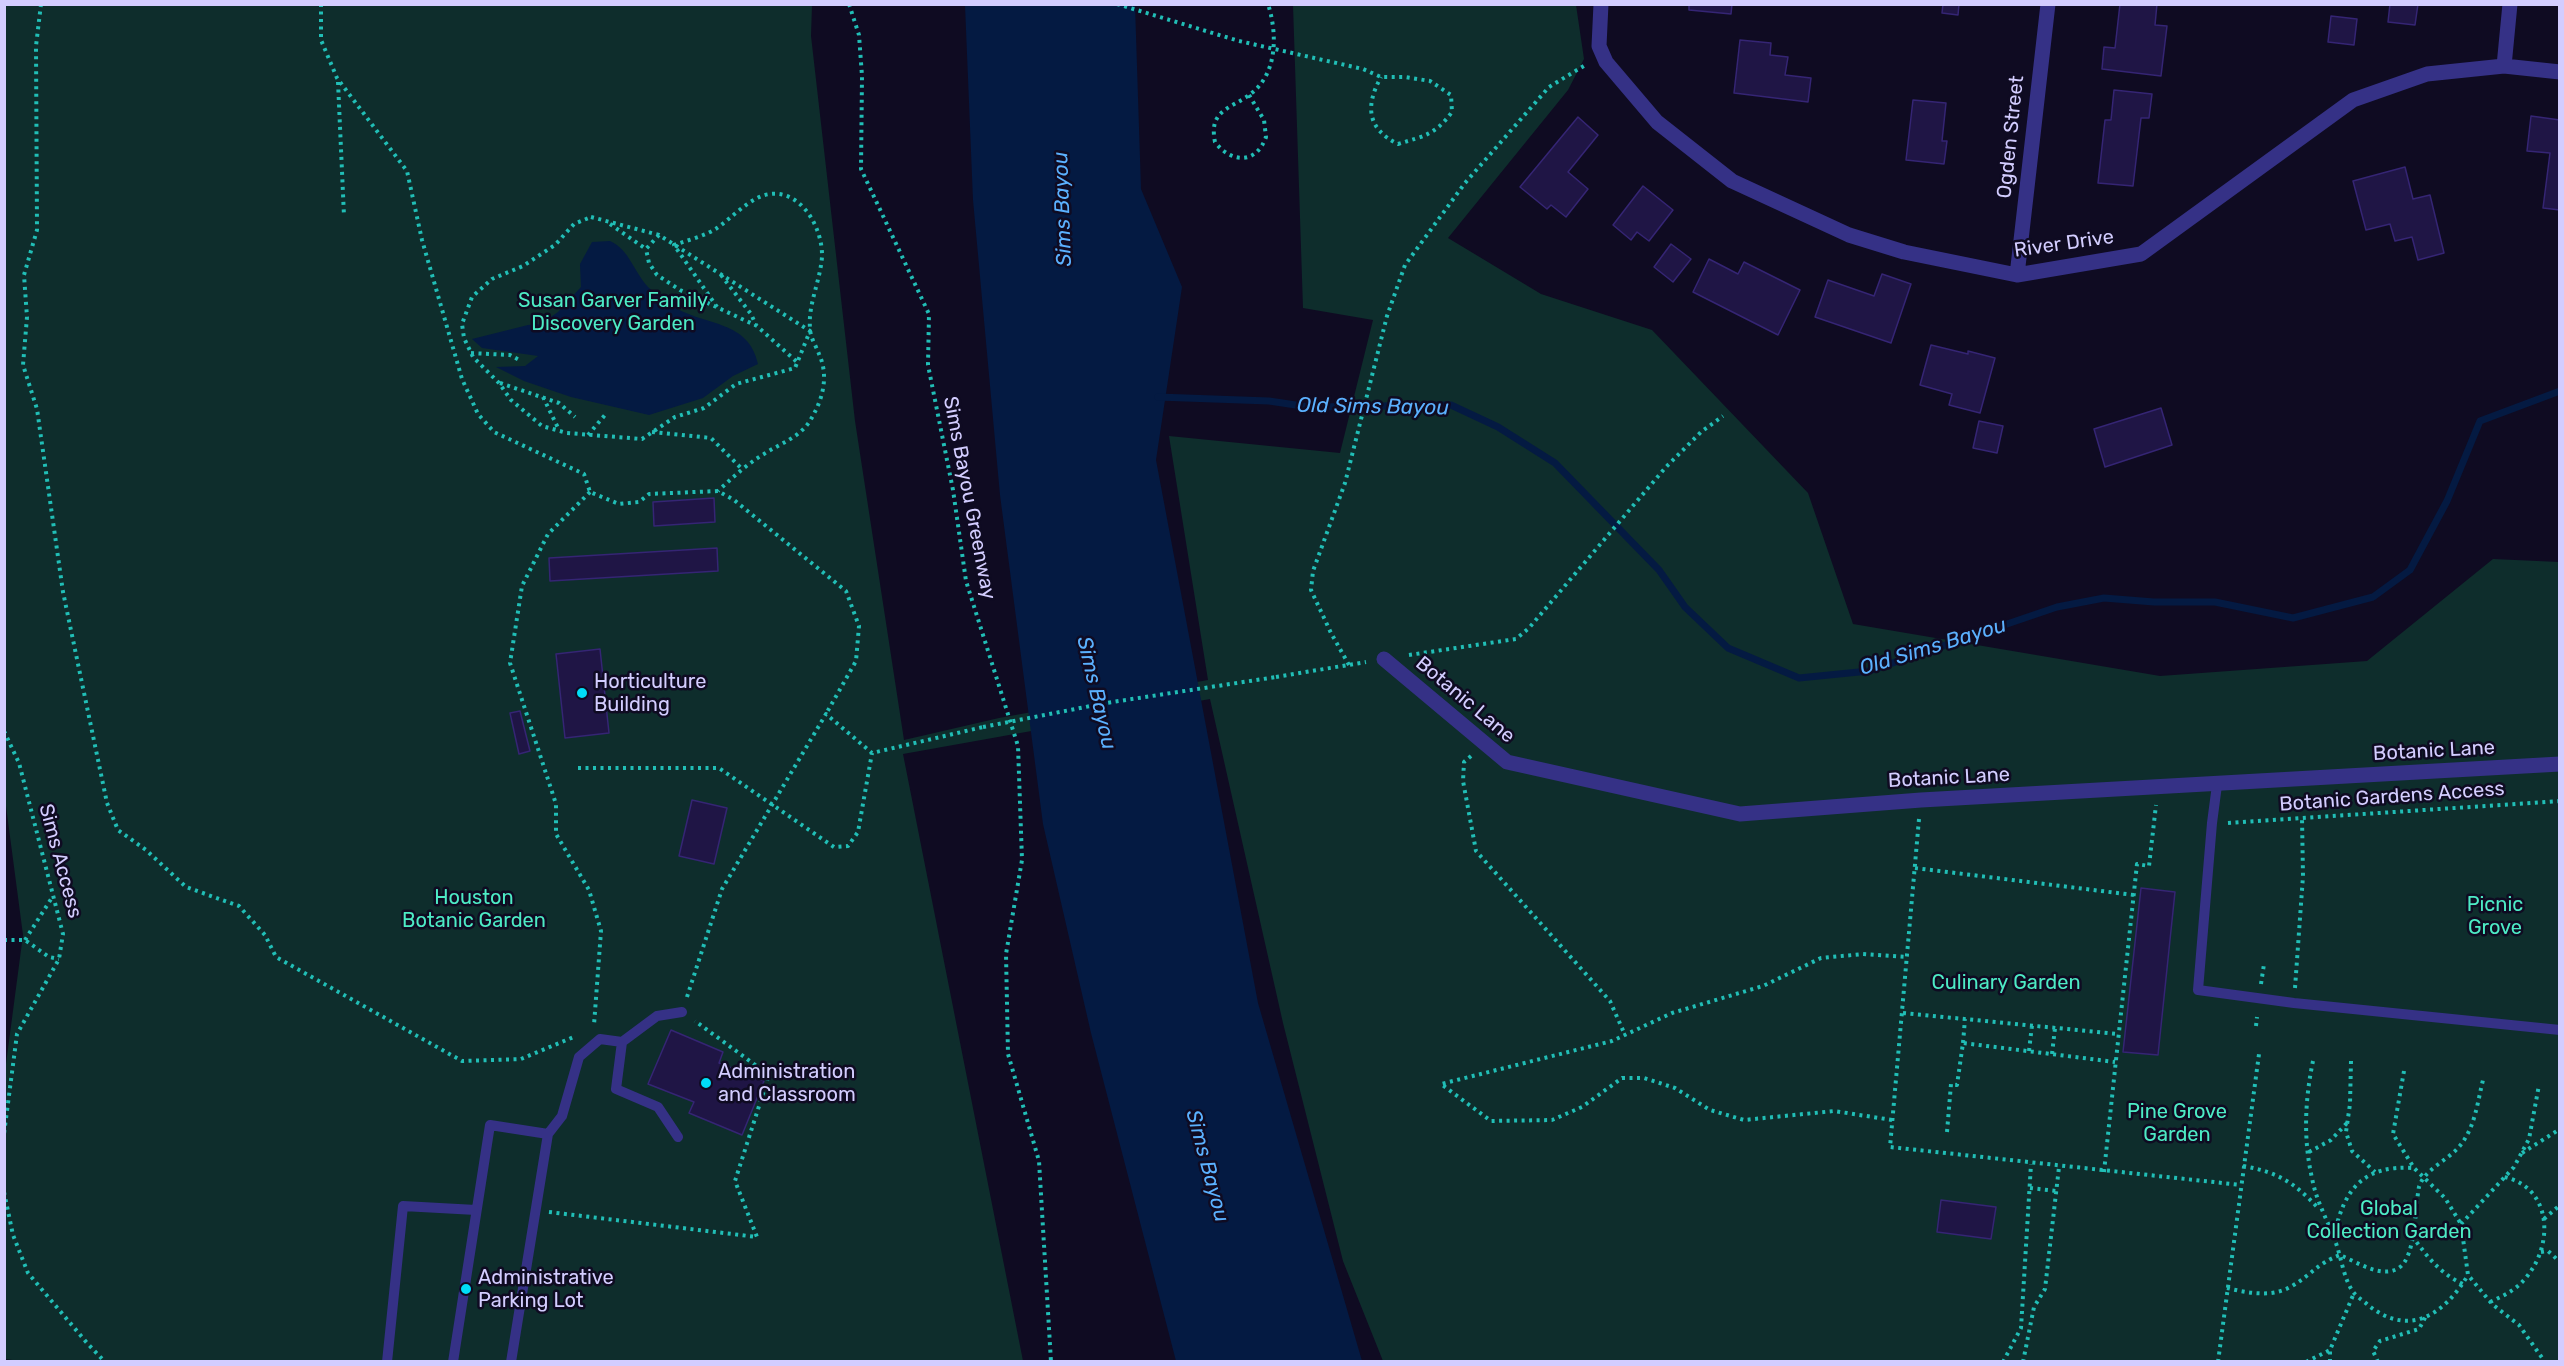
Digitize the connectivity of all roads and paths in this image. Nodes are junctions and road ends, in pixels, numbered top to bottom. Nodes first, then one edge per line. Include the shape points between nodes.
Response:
1 (41, 4) edge
2 (321, 4) edge
3 (849, 4) edge
4 (1117, 4) edge
5 (1268, 4) edge
6 (1601, 4) edge
7 (2048, 4) edge
8 (2510, 4) edge
9 (1599, 46) junction
10 (1273, 50) junction
11 (2504, 66) junction
12 (2559, 72) edge
13 (1381, 77) junction
14 (338, 78) junction
15 (1249, 95) junction
16 (344, 216) dead end
17 (606, 221) junction
18 (659, 235) junction
19 (674, 244) junction
20 (646, 249) junction
21 (719, 273) junction
22 (2017, 275) junction
23 (717, 307) junction
24 (757, 326) junction
25 (810, 331) junction
26 (471, 353) junction
27 (521, 361) dead end
28 (797, 362) junction
29 (499, 383) junction
30 (543, 397) junction
31 (605, 415) dead end
32 (1723, 416) dead end
33 (575, 417) dead end
34 (560, 431) junction
35 (652, 432) junction
36 (588, 435) junction
37 (742, 469) junction
38 (718, 491) junction
39 (590, 492) junction
40 (1384, 659) junction
41 (1350, 665) junction
42 (826, 714) junction
43 (4, 731) edge
44 (1486, 744) junction
45 (872, 753) junction
46 (2559, 764) edge
47 (578, 768) dead end
48 (2217, 785) junction
49 (2157, 788) junction
50 (1921, 800) junction
51 (2559, 801) edge
52 (772, 804) junction
53 (2302, 818) junction
54 (2226, 823) dead end
55 (1915, 868) junction
56 (2134, 895) junction
57 (53, 896) junction
58 (4, 940) edge
59 (25, 940) junction
60 (1908, 957) junction
61 (59, 959) junction
62 (2264, 964) dead end
63 (2261, 984) dead end
64 (2294, 1003) junction
65 (682, 1012) junction
66 (1903, 1013) junction
67 (2257, 1017) dead end
68 (1965, 1019) junction
69 (2032, 1026) junction
70 (2256, 1026) dead end
71 (594, 1028) dead end
72 (2055, 1028) junction
73 (2559, 1030) edge
74 (2118, 1034) junction
75 (579, 1035) dead end
76 (1625, 1035) junction
77 (622, 1042) junction
78 (1963, 1043) junction
79 (2029, 1051) junction
80 (2052, 1054) junction
81 (2259, 1054) dead end
82 (2313, 1061) dead end
83 (2351, 1061) dead end
84 (2115, 1062) junction
85 (2404, 1071) dead end
86 (2483, 1080) dead end
87 (2539, 1085) dead end
88 (1892, 1120) junction
89 (2348, 1123) junction
90 (2559, 1129) edge
91 (1947, 1132) dead end
92 (4, 1134) edge
93 (548, 1134) junction
94 (678, 1137) dead end
95 (2309, 1152) junction
96 (2521, 1153) junction
97 (2031, 1164) junction
98 (2243, 1166) junction
99 (2059, 1167) junction
100 (2414, 1168) junction
101 (2104, 1172) junction
102 (2375, 1172) junction
103 (2504, 1177) junction
104 (2424, 1178) junction
105 (2241, 1185) junction
106 (2030, 1188) junction
107 (2056, 1191) junction
108 (4, 1192) edge
109 (2559, 1205) edge
110 (476, 1210) junction
111 (535, 1210) junction
112 (2321, 1211) junction
113 (2544, 1220) junction
114 (2461, 1224) junction
115 (2334, 1236) junction
116 (2412, 1236) junction
117 (2541, 1251) junction
118 (2340, 1255) junction
119 (2559, 1262) edge
120 (2468, 1275) junction
121 (2463, 1284) junction
122 (2227, 1288) junction
123 (2354, 1293) junction
124 (2490, 1302) junction
125 (2426, 1316) junction
126 (2330, 1350) junction
127 (105, 1362) edge
128 (387, 1362) edge
129 (453, 1362) edge
130 (511, 1362) edge
131 (1051, 1362) edge
132 (2003, 1362) edge
133 (2023, 1362) edge
134 (2218, 1362) edge
135 (2306, 1362) edge
136 (2330, 1362) edge
137 (2378, 1362) edge
138 (2545, 1362) edge

1 - 75 path via 36,46 37,230 24,275 27,317 23,366 37,409 63,592 107,803 118,830 186,887 239,906 265,935 276,957 462,1061 521,1059
2 - 14 path via 321,40
3 - 131 path, Sims Bayou Greenway via 859,35 862,76 861,169 929,314 928,365 966,581 1018,746 1022,860 1006,954 1008,1054 1039,1161
4 - 10 path
5 - 10 path via 1273,21
6 - 9 street
7 - 22 street, Ogden Street
8 - 11 street
9 - 22 street, River Drive via 1606,62 1657,122 1732,181 1849,236 1904,252
9 - 41 path via 1584,68 1549,87 1465,183 1405,266 1387,316 1345,483 1313,571 1311,590
10 - 13 path via 1363,69
10 - 15 path via 1265,77
11 - 12 street, River Drive
11 - 22 street, River Drive via 2427,74 2354,100 2141,254
13 - 13 path via 1430,81 1451,94 1452,112 1441,128 1398,144 1384,137 1371,114 1374,90
14 - 16 path
14 - 39 path via 407,171 422,240 462,379 478,414 494,432 584,474
15 - 15 path via 1264,120 1266,137 1254,154 1239,159 1230,157 1215,142 1213,126 1221,112
17 - 18 path
17 - 20 path
17 - 26 path via 591,218 574,224 555,245 523,267 492,279 472,297 462,324
18 - 19 path
18 - 20 path
19 - 21 path
19 - 23 path
19 - 25 path via 716,229 770,194 804,205 822,254 819,283 811,304
20 - 23 path via 657,274
21 - 24 path
21 - 25 path
23 - 24 path
24 - 28 path
25 - 28 path
25 - 37 path via 825,378 822,399 810,422 795,437
26 - 27 path via 510,355
26 - 29 path
28 - 35 path via 795,368 736,384 704,408 675,417
29 - 30 path
29 - 34 path via 511,400 542,426
30 - 33 path via 559,403
30 - 34 path
31 - 36 path
32 - 40 path via 1666,467 1516,639
34 - 36 path
35 - 36 path via 642,439
35 - 37 path via 711,438
37 - 38 path
38 - 39 path via 650,494 639,502 620,504
38 - 42 path via 846,591 858,626 856,661
39 - 71 path via 548,534 522,586 510,663 556,804 556,834 589,890 601,931
40 - 41 path
40 - 44 street, Botanic Lane
41 - 45 path, bridge via 1106,702
42 - 45 path
42 - 52 path
43 - 57 path, Sims Access via 19,763
44 - 50 street, Botanic Lane via 1507,762 1740,814
44 - 76 path via 1464,762 1476,851 1610,1000
45 - 52 path via 858,832 848,846 834,848
46 - 48 street, Botanic Lane
47 - 52 path via 719,768
48 - 49 street, Botanic Lane
48 - 64 lane via 2198,990
49 - 50 street, Botanic Lane
49 - 56 path via 2150,866 2138,864
50 - 55 path
51 - 53 path, Botanic Gardens Access
52 - 65 path via 722,889
53 - 54 path, Botanic Gardens Access
53 - 64 path via 2303,876
55 - 56 path
55 - 60 path
56 - 74 path
57 - 59 path
57 - 61 path, Sims Access via 63,934
58 - 59 path
59 - 61 path via 49,957
60 - 66 path
60 - 76 path via 1863,954 1821,958 1763,986 1672,1013
61 - 92 path, Sims Access via 17,1034
62 - 63 path
64 - 73 lane
65 - 77 lane via 657,1016
65 - 111 path via 769,1075 735,1181 757,1237
66 - 68 path
66 - 88 path
67 - 70 path
68 - 69 path
68 - 78 path
69 - 72 path
69 - 79 path
72 - 74 path
72 - 80 path
74 - 84 path
76 - 88 path via 1441,1084 1491,1120 1552,1120 1582,1107 1622,1078 1644,1077 1676,1088 1710,1110 1744,1120 1834,1111
77 - 93 lane via 600,1039 579,1057 562,1116
77 - 94 lane via 616,1089 658,1107
78 - 79 path
78 - 91 path via 1957,1085 1951,1084
79 - 80 path
80 - 84 path
81 - 98 path
82 - 95 path via 2306,1094
83 - 89 path
84 - 101 path
85 - 100 path via 2393,1134
86 - 104 path via 2472,1127 2458,1148
87 - 96 path via 2529,1140
88 - 97 path via 1890,1147
89 - 95 path via 2331,1140
89 - 102 path via 2346,1132 2352,1151
90 - 96 path
93 - 110 lane via 490,1125
93 - 111 lane
95 - 112 path via 2311,1177
96 - 103 path
97 - 99 path
97 - 106 path
98 - 105 path
98 - 112 path via 2282,1176
99 - 101 path
99 - 107 path
100 - 102 path
100 - 104 path
101 - 105 path
102 - 115 path via 2348,1193
103 - 113 path via 2519,1180 2530,1190
103 - 114 path
104 - 114 path via 2445,1198
104 - 116 path
105 - 122 path
106 - 107 path
106 - 132 path via 2021,1328
107 - 133 path via 2045,1289 2034,1307
108 - 127 path via 13,1235 28,1273
109 - 113 path
110 - 128 lane via 403,1206
110 - 129 lane
111 - 130 lane
112 - 115 path
113 - 117 path
114 - 120 path
115 - 118 path
116 - 118 path via 2402,1266 2391,1272 2381,1272
116 - 121 path via 2434,1265
117 - 119 path via 2548,1251
117 - 124 path via 2529,1275 2512,1292
118 - 122 path via 2324,1261 2292,1287 2269,1294
118 - 123 path
120 - 121 path
120 - 124 path
121 - 125 path via 2456,1295
122 - 134 path
123 - 125 path via 2382,1316 2404,1322
123 - 126 path
124 - 138 path via 2519,1325
125 - 137 path via 2419,1329 2380,1341 2373,1351
126 - 135 path
126 - 136 path

